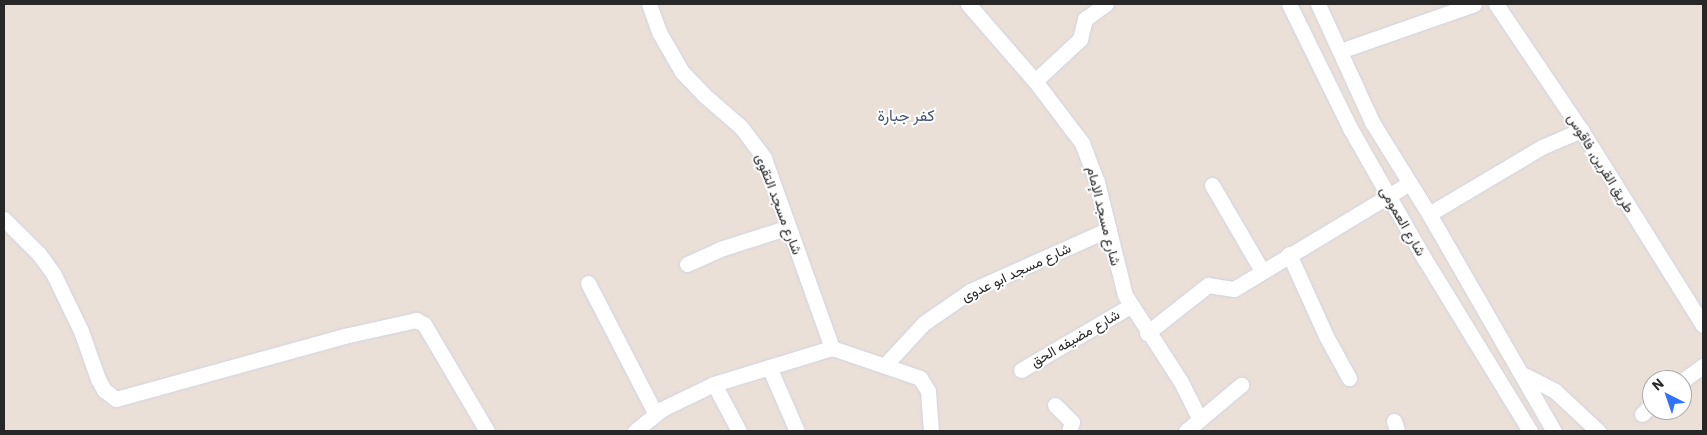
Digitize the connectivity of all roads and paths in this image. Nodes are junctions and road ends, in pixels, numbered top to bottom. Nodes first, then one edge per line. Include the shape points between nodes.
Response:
1 (649, 4) edge
2 (968, 4) edge
3 (1106, 4) edge
4 (1289, 4) edge
5 (1318, 4) edge
6 (1474, 4) edge
7 (1496, 4) edge
8 (1340, 51) junction
9 (1035, 80) junction
10 (1581, 130) junction
11 (1410, 183) junction
12 (1212, 185) dead end
13 (1388, 196) junction
14 (1429, 214) junction
15 (4, 219) edge
16 (789, 227) junction
17 (1109, 229) junction
18 (1289, 254) junction
19 (687, 264) dead end
20 (1262, 271) junction
21 (588, 283) dead end
22 (1130, 306) junction
23 (1703, 325) edge
24 (1147, 333) junction
25 (832, 348) junction
26 (885, 365) junction
27 (1703, 366) edge
28 (769, 367) junction
29 (1021, 370) dead end
30 (1522, 374) junction
31 (1692, 374) edge
32 (1349, 378) dead end
33 (714, 384) junction
34 (1241, 385) dead end
35 (1055, 405) dead end
36 (655, 413) junction
37 (1199, 418) junction
38 (487, 431) edge
39 (635, 431) edge
40 (739, 431) edge
41 (797, 431) edge
42 (931, 431) edge
43 (1069, 431) edge
44 (1186, 431) edge
45 (1530, 431) edge
46 (1554, 431) edge
47 (1598, 431) edge

1 - 16 street, شارع مسجد التقوى via 662,39 682,72 758,147 770,170
2 - 9 street, شارع مسجد الإمام
3 - 9 street via 1085,19 1080,39
4 - 13 street, شارع العمومى via 1350,128
5 - 8 street
6 - 8 street
7 - 10 street, طريق القرين, فاقوس
8 - 11 street via 1372,122
9 - 17 street, شارع مسجد الإمام via 1082,143 1098,182
10 - 14 street via 1518,160
10 - 23 street, طريق القرين, فاقوس
11 - 13 street
11 - 14 street
12 - 20 street
13 - 18 street
13 - 45 street, شارع العمومى
14 - 30 street
15 - 38 street via 53,273 81,331 98,379 104,390 116,399 326,341 416,320 424,324
16 - 19 street via 720,249
16 - 25 street, شارع مسجد التقوى
17 - 22 street, شارع مسجد الإمام
17 - 26 street, شارع مسجد ابو عدوى via 970,291 924,323
18 - 20 street
18 - 32 street
20 - 24 street via 1231,290 1216,284 1208,286
21 - 36 street
22 - 24 street, شارع مسجد الإمام
22 - 29 street, شارع مضيفه الحق
24 - 37 street, شارع مسجد الإمام via 1180,382
25 - 26 street
25 - 28 street
26 - 42 street via 913,374 925,384 930,398
27 - 31 street
28 - 33 street
28 - 41 street
30 - 46 street
30 - 47 street via 1555,391
33 - 36 street
33 - 40 street
34 - 37 street
35 - 43 street via 1072,422
36 - 39 street
37 - 44 street

